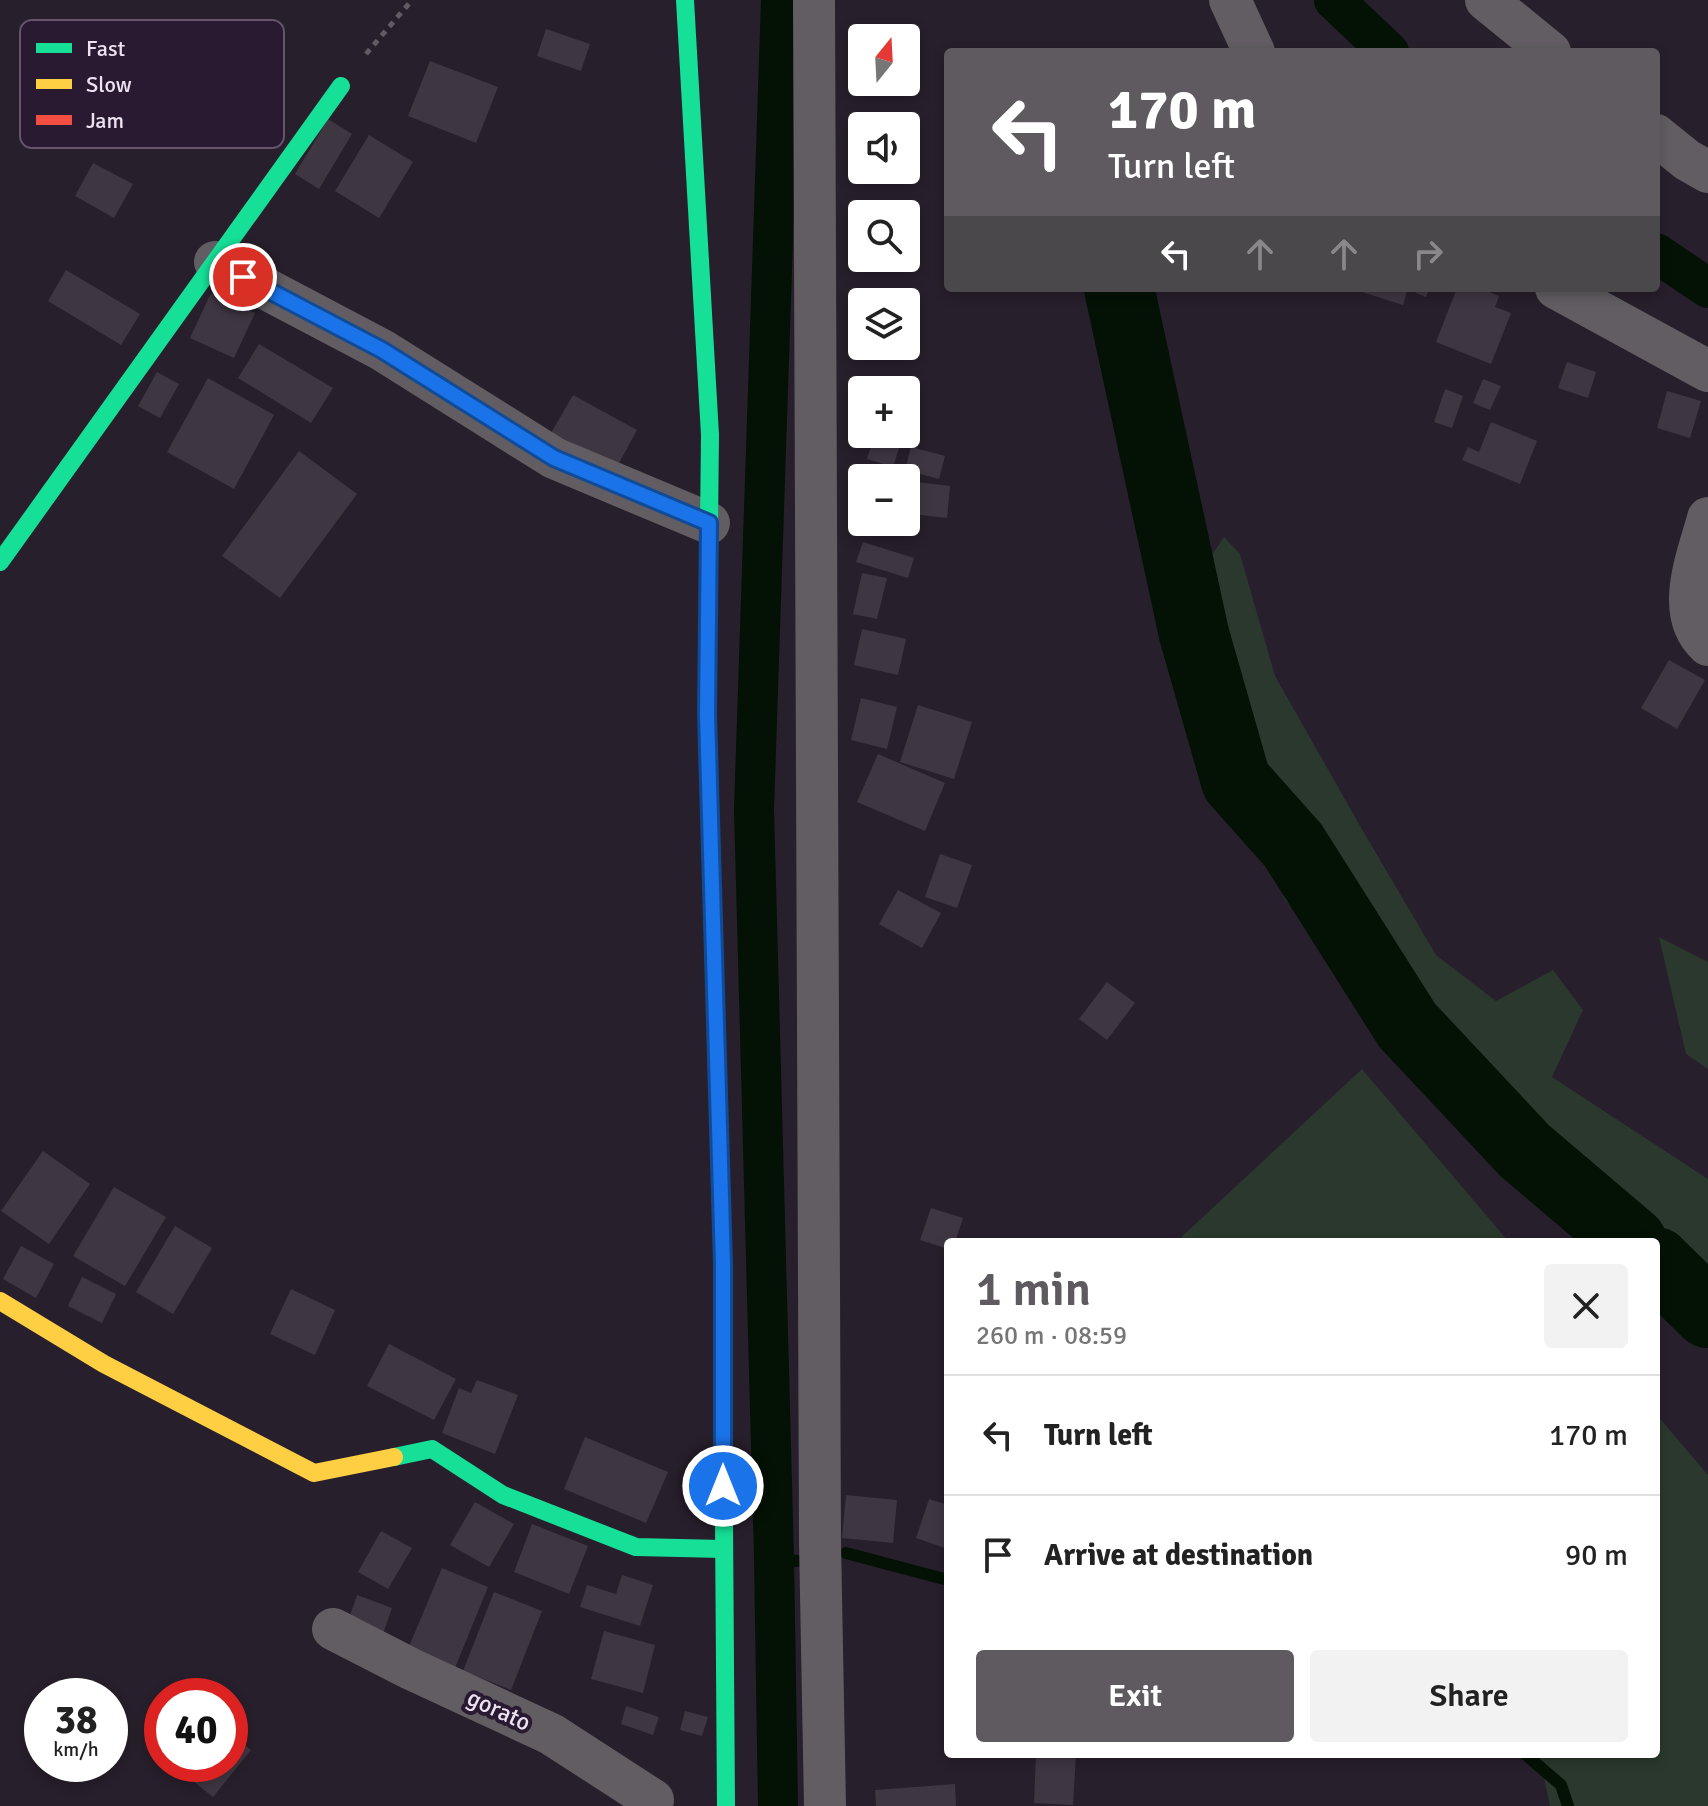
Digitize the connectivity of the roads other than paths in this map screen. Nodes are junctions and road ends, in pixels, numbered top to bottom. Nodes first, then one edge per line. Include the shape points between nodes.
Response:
1 (685, 0) edge
2 (814, 0) edge
3 (1230, 0) edge
4 (1486, 0) edge
5 (1252, 48) edge
6 (1545, 48) edge
7 (341, 86) road end
8 (1660, 138) edge
9 (1708, 172) edge
10 (215, 262) junction
11 (1563, 292) edge
12 (1708, 371) edge
13 (1708, 518) edge
14 (709, 523) junction
15 (0, 562) edge
16 (1708, 645) edge
17 (0, 1301) edge
18 (723, 1549) junction
19 (333, 1629) dead end
20 (651, 1806) edge
21 (726, 1806) edge
22 (825, 1806) edge

1 - 14 street via 709,420
2 - 22 street
3 - 5 street
4 - 6 street
7 - 10 street
8 - 9 street
10 - 14 street via 382,350 554,458
10 - 15 street
11 - 12 street
13 - 16 street via 1691,580 1690,612
14 - 18 street via 707,714 723,1265
17 - 18 street via 104,1364 314,1473 432,1449 503,1495 636,1547
18 - 21 street
19 - 20 street, gorato via 551,1734 653,1800

